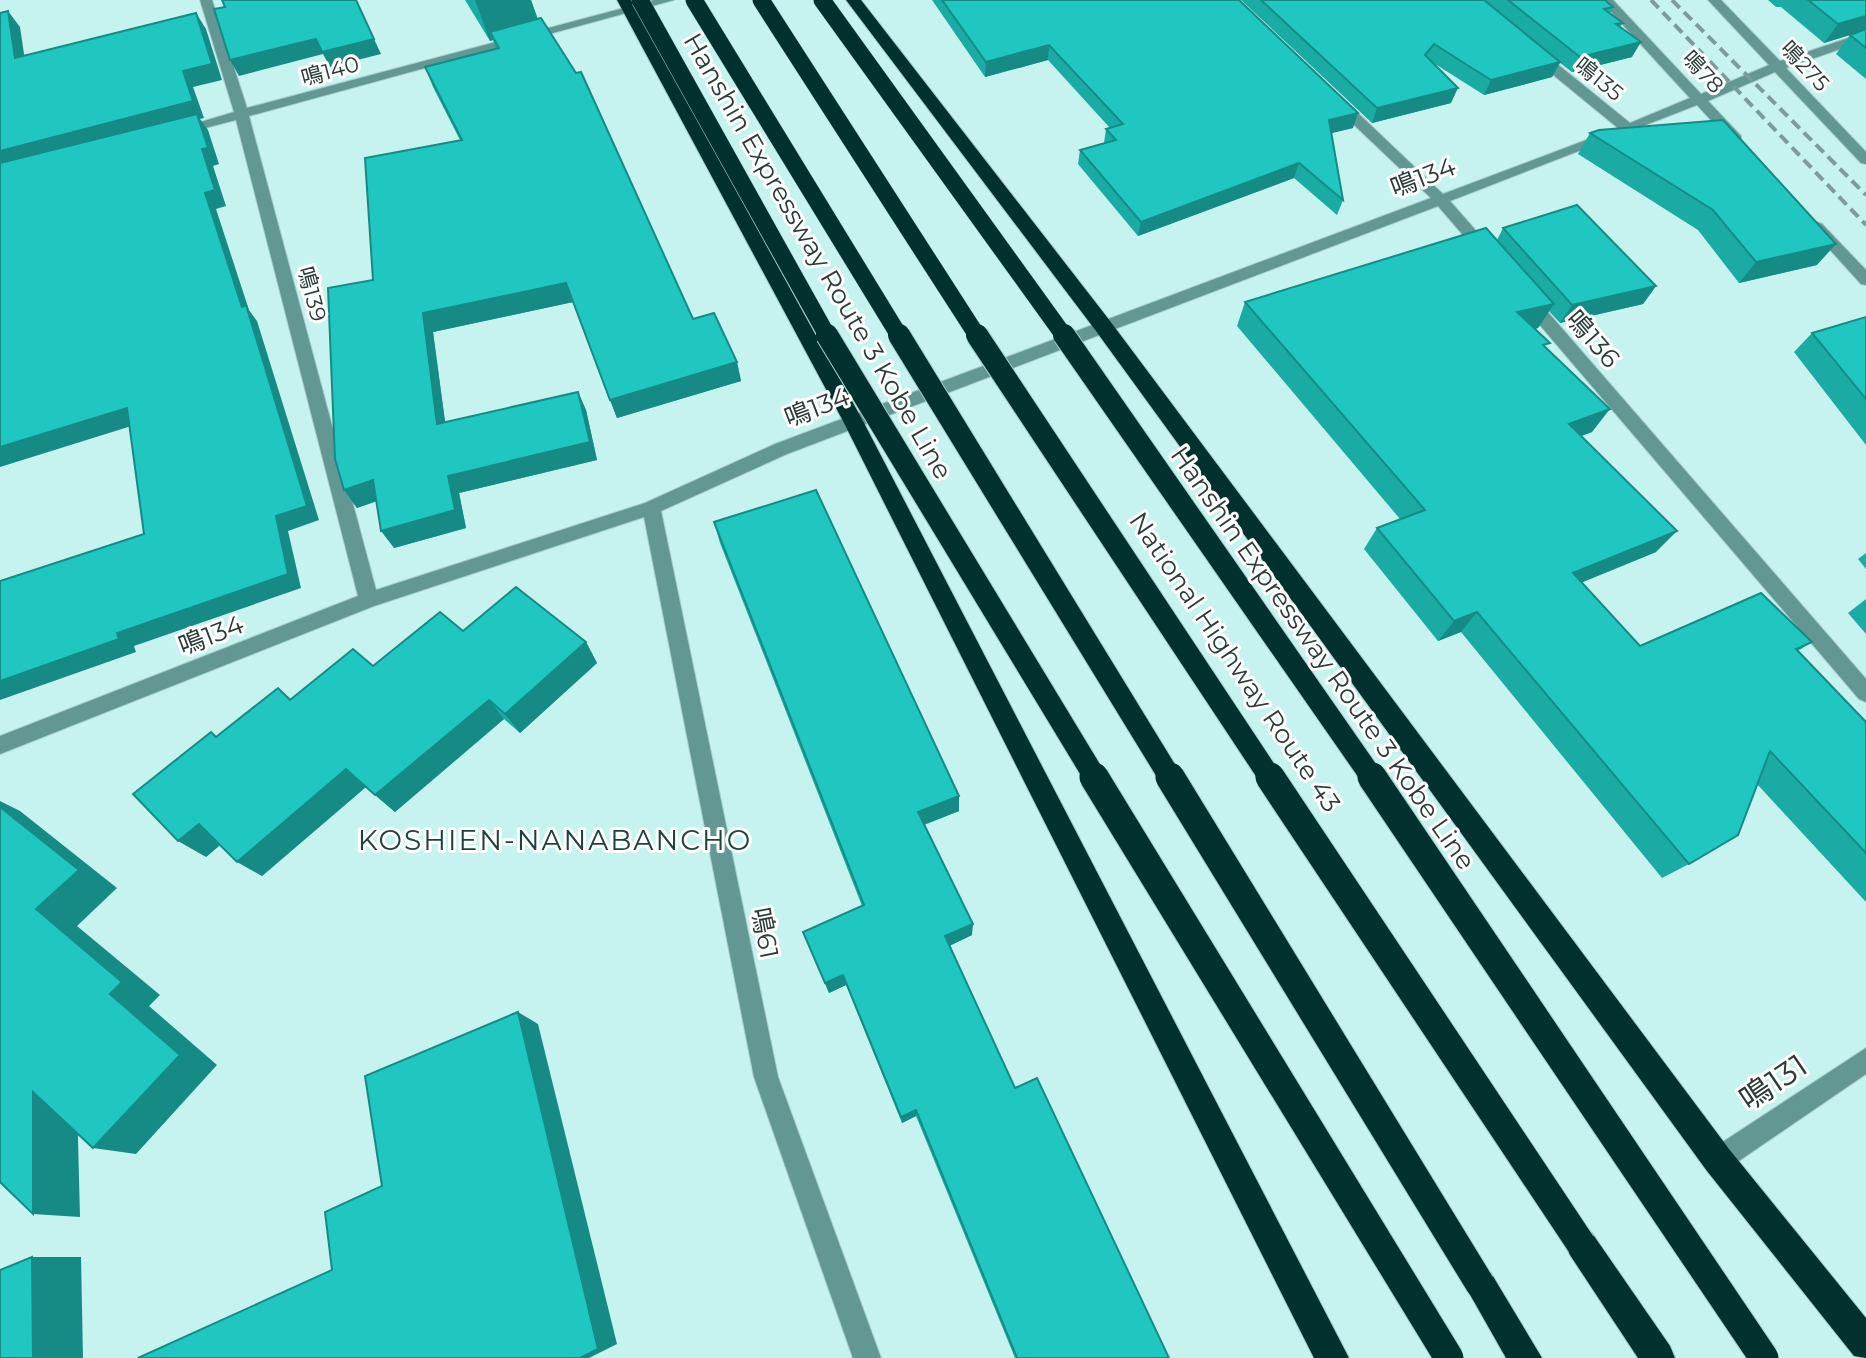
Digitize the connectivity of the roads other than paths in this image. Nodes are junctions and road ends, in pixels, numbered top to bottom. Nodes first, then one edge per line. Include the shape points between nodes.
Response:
1 (206, 0) edge
2 (668, 0) edge
3 (694, 0) edge
4 (761, 0) edge
5 (822, 0) edge
6 (853, 0) edge
7 (1606, 0) edge
8 (1714, 0) edge
9 (631, 3) edge
10 (1866, 36) edge
11 (1518, 40) edge
12 (1779, 66) junction
13 (1318, 84) edge
14 (1699, 100) junction
15 (242, 115) junction
16 (1628, 129) junction
17 (167, 134) edge
18 (1742, 146) edge
19 (1866, 160) edge
20 (1440, 199) junction
21 (1804, 213) edge
22 (1866, 280) edge
23 (1103, 326) junction
24 (853, 421) junction
25 (651, 508) junction
26 (369, 600) junction
27 (1866, 693) edge
28 (0, 745) edge
29 (1866, 1060) edge
30 (1718, 1160) junction
31 (1866, 1344) edge
32 (867, 1358) edge
33 (1332, 1358) edge
34 (1449, 1358) edge
35 (1525, 1358) edge
36 (1658, 1358) edge
37 (1764, 1358) edge

1 - 15 street, 鳴139
2 - 9 street, 鳴140
3 - 35 highway, bridge
4 - 36 highway, National Highway Route 43, bridge via 986,350
5 - 37 highway, Hanshin Expressway Route 3 Kobe Line, bridge via 1457,898
6 - 23 highway
7 - 14 street, 鳴78
8 - 12 street, 鳴275
9 - 15 street, 鳴140
9 - 24 highway
9 - 34 highway, Hanshin Expressway Route 3 Kobe Line, bridge via 852,380
10 - 12 street, 鳴134
11 - 16 street, 鳴135
12 - 14 street, 鳴134
12 - 19 street, 鳴275
13 - 20 street, 鳴136
14 - 16 street, 鳴134
14 - 18 street, 鳴78
15 - 17 street, 鳴140
15 - 26 street, 鳴139
16 - 20 street, 鳴134
20 - 23 street, 鳴134
20 - 27 street, 鳴136
21 - 22 street
23 - 24 street, 鳴134
23 - 30 highway
24 - 25 street, 鳴134
24 - 33 highway
25 - 26 street, 鳴134
25 - 32 street, 鳴61 via 766,1077
26 - 28 street, 鳴134
29 - 30 street, 鳴131
30 - 31 highway

